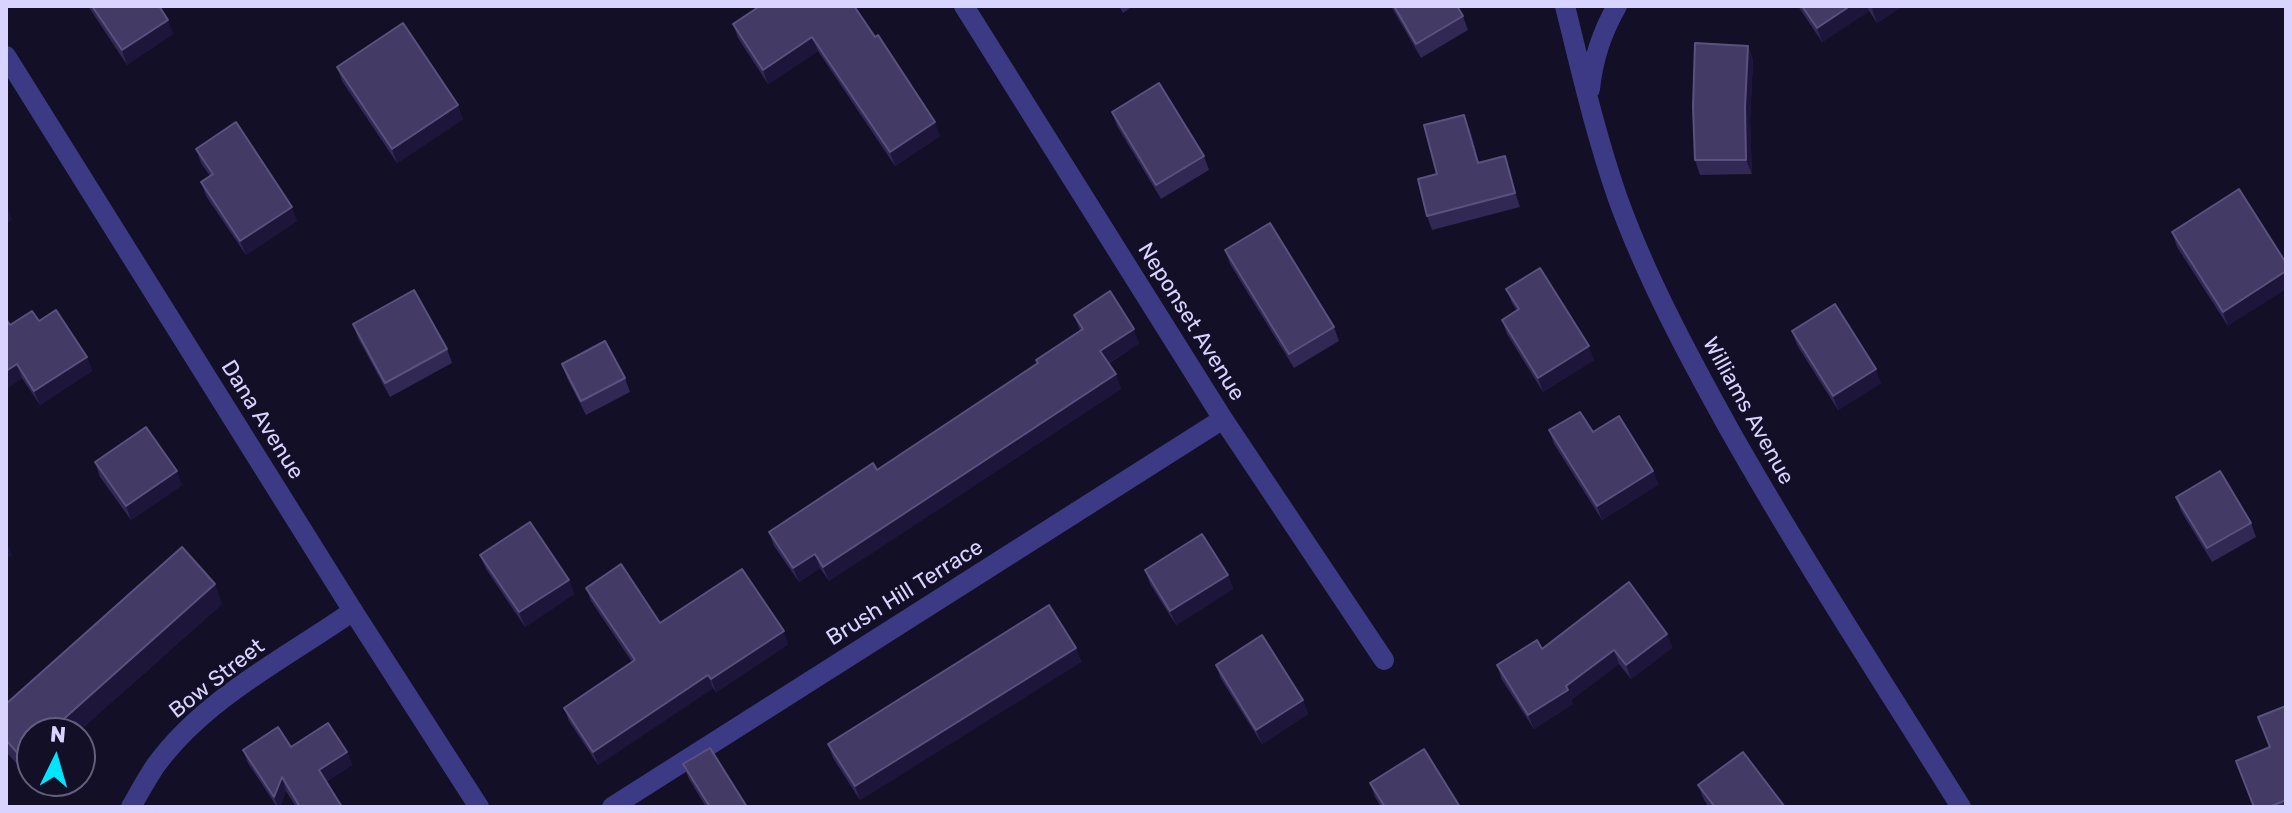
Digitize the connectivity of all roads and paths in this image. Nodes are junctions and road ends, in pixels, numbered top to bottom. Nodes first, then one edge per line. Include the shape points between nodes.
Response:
1 (964, 6) edge
2 (1565, 6) edge
3 (1617, 6) edge
4 (6, 56) edge
5 (1589, 101) junction
6 (1223, 419) junction
7 (353, 611) junction
8 (1384, 660) dead end
9 (131, 807) edge
10 (479, 807) edge
11 (612, 807) edge
12 (1961, 807) edge

1 - 6 street, Neponset Avenue
2 - 5 street, Williams Avenue
3 - 5 street via 1596,53
4 - 7 street, Dana Avenue
5 - 12 street, Williams Avenue via 1618,199 1691,359 1761,486
6 - 8 street, Neponset Avenue
6 - 11 street, Brush Hill Terrace
7 - 9 street, Bow Street via 202,717 156,765
7 - 10 street, Dana Avenue

